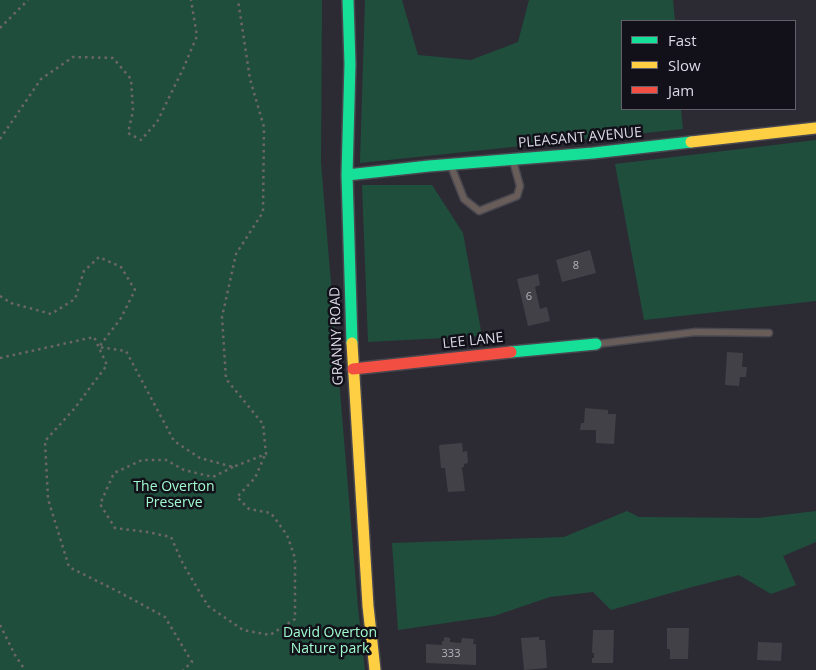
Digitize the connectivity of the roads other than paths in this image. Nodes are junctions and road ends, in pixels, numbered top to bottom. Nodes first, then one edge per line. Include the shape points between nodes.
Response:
1 (348, 0) edge
2 (816, 128) edge
3 (512, 159) junction
4 (450, 164) junction
5 (347, 176) junction
6 (769, 333) dead end
7 (596, 344) joint
8 (353, 369) junction
9 (375, 670) edge

1 - 5 street, GRANNY ROAD
2 - 3 street, PLEASANT AVENUE
3 - 4 street, PLEASANT AVENUE
3 - 4 lane via 520,186 517,196 478,211 464,199
4 - 5 street, PLEASANT AVENUE
5 - 8 street, GRANNY ROAD
6 - 7 lane via 696,332
7 - 8 street, LEE LANE
8 - 9 street, GRANNY ROAD

